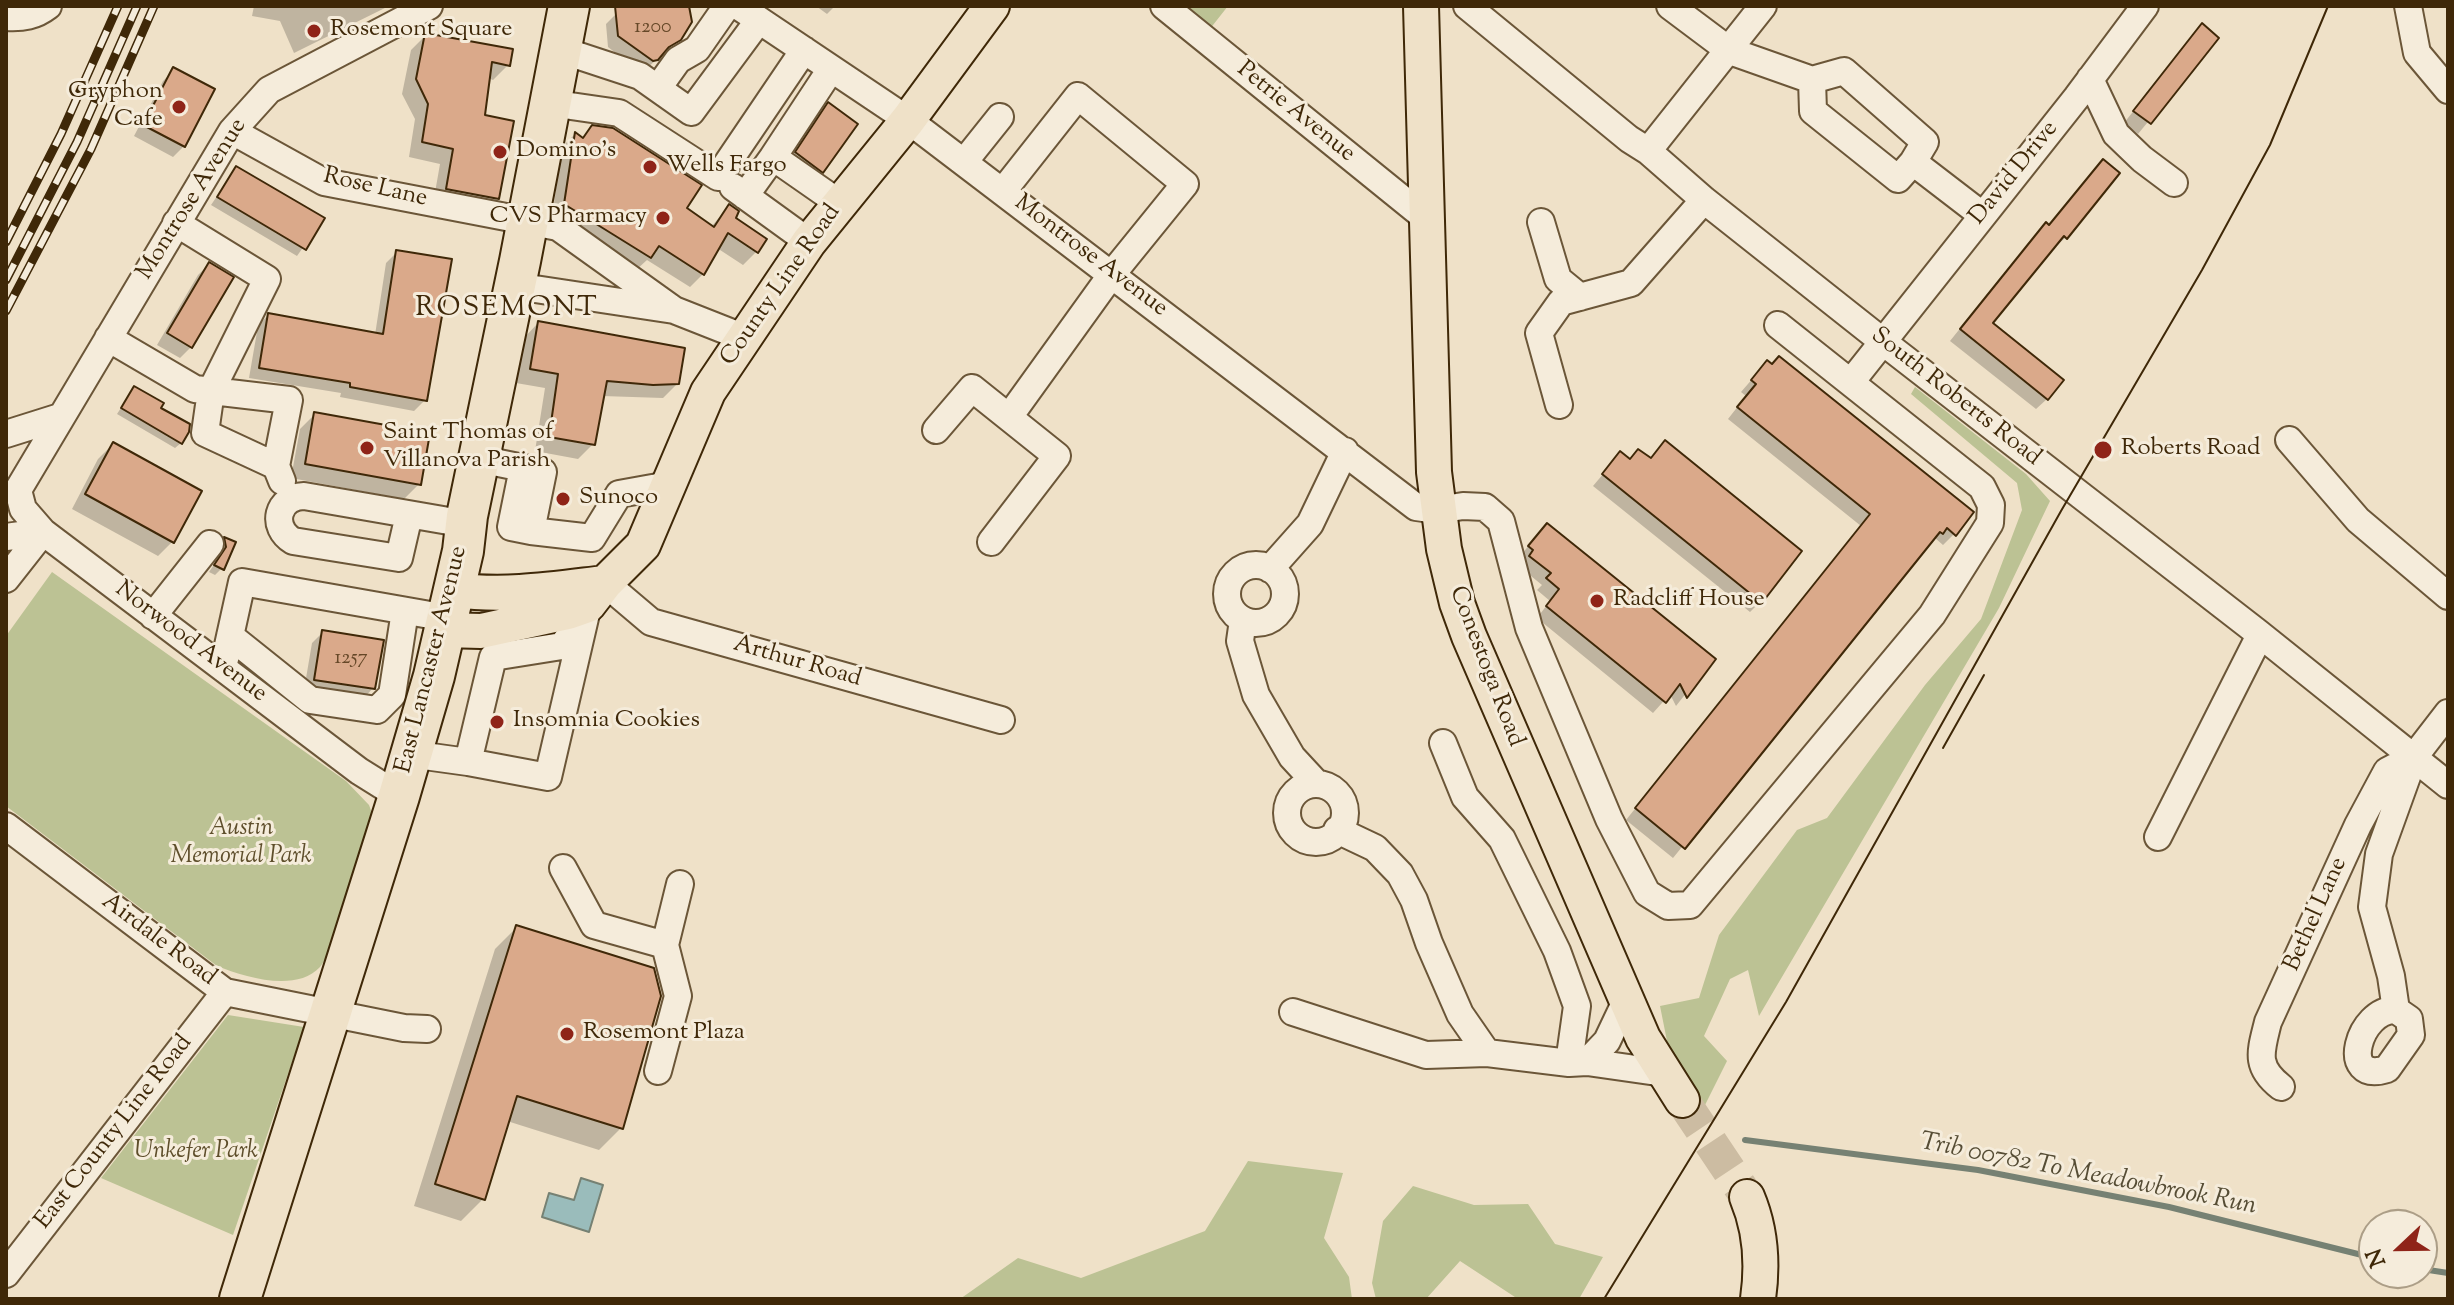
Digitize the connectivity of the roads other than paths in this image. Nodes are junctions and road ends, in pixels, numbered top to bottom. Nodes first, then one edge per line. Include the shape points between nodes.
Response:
1 (48, 6) edge
2 (429, 6) edge
3 (569, 6) edge
4 (710, 6) edge
5 (727, 6) edge
6 (992, 6) edge
7 (1164, 6) edge
8 (1421, 6) edge
9 (1467, 6) edge
10 (1670, 6) edge
11 (1763, 6) edge
12 (2145, 6) edge
13 (2408, 6) edge
14 (748, 13) edge
15 (6, 17) edge
16 (561, 50) junction
17 (804, 50) junction
18 (1730, 51) junction
19 (678, 60) junction
20 (831, 69) junction
21 (2090, 79) junction
22 (1812, 80) junction
23 (713, 82) junction
24 (658, 88) junction
25 (2448, 90) edge
26 (550, 103) junction
27 (1000, 117) dead end
28 (908, 120) junction
29 (232, 131) junction
30 (1648, 151) junction
31 (773, 157) junction
32 (964, 162) junction
33 (1913, 162) junction
34 (2174, 183) dead end
35 (1003, 191) junction
36 (1704, 200) junction
37 (839, 203) junction
38 (1982, 215) junction
39 (1427, 219) junction
40 (528, 220) junction
41 (1541, 222) dead end
42 (176, 223) junction
43 (809, 242) junction
44 (1112, 274) junction
45 (515, 286) junction
46 (1570, 300) junction
47 (674, 310) junction
48 (1778, 325) dead end
49 (108, 338) junction
50 (745, 338) junction
51 (1883, 342) junction
52 (1851, 382) junction
53 (211, 391) junction
54 (1559, 405) dead end
55 (60, 417) junction
56 (1009, 417) junction
57 (936, 430) dead end
58 (6, 434) edge
59 (2289, 440) dead end
60 (1345, 451) junction
61 (479, 459) junction
62 (276, 466) junction
63 (29, 468) joint
64 (669, 485) junction
65 (290, 499) junction
66 (1438, 510) junction
67 (409, 515) junction
68 (467, 520) junction
69 (521, 529) junction
70 (43, 532) junction
71 (6, 537) edge
72 (991, 542) dead end
73 (210, 544) dead end
74 (1270, 569) junction
75 (6, 579) edge
76 (2448, 596) edge
77 (589, 599) junction
78 (405, 611) junction
79 (449, 613) junction
80 (153, 616) junction
81 (1243, 620) junction
82 (2260, 635) junction
83 (230, 636) junction
84 (223, 668) junction
85 (2448, 713) edge
86 (1001, 720) dead end
87 (1443, 743) dead end
88 (412, 746) junction
89 (469, 757) junction
90 (2414, 757) junction
91 (1317, 784) junction
92 (2448, 785) edge
93 (399, 796) junction
94 (6, 826) edge
95 (1337, 830) junction
96 (2158, 837) dead end
97 (563, 868) dead end
98 (680, 884) dead end
99 (665, 945) junction
100 (225, 992) junction
101 (1626, 1001) junction
102 (2396, 1010) dead end
103 (329, 1011) junction
104 (1293, 1012) dead end
105 (427, 1029) dead end
106 (1487, 1053) junction
107 (1578, 1062) junction
108 (658, 1071) dead end
109 (1673, 1087) joint
110 (2281, 1087) dead end
111 (1747, 1197) tunnel mouth
112 (6, 1274) edge
113 (240, 1299) edge
114 (1758, 1299) edge

1 - 15 street via 34,15
2 - 29 street, Montrose Avenue via 269,90
3 - 16 highway, East Lancaster Avenue
4 - 19 street
5 - 19 street via 697,49
6 - 28 main road, County Line Road
7 - 39 street, Petrie Avenue
8 - 39 main road, Conestoga Road
9 - 30 street, South Roberts Road
10 - 18 street
11 - 18 street
12 - 21 street, David Drive
13 - 25 street via 2417,53
14 - 17 street, Montrose Avenue
14 - 23 street
16 - 24 street via 640,76
16 - 26 highway, East Lancaster Avenue
17 - 20 street, Montrose Avenue
17 - 26 street via 718,177 619,113
18 - 22 street
18 - 30 street
19 - 23 street
19 - 24 street
20 - 28 street, Montrose Avenue
20 - 31 street
21 - 34 street via 2116,134
21 - 38 street, David Drive
22 - 33 street via 1813,111 1898,179
22 - 33 street via 1844,71 1925,142
23 - 24 street via 691,112
26 - 40 highway, East Lancaster Avenue
27 - 32 street
28 - 32 street, Montrose Avenue
28 - 37 main road, County Line Road
29 - 40 street, Rose Lane via 324,182
29 - 42 street, Montrose Avenue
30 - 36 street, South Roberts Road
31 - 37 street
31 - 43 street via 739,191
32 - 35 street, Montrose Avenue
33 - 38 street
35 - 44 street, Montrose Avenue
35 - 44 street via 1078,96 1185,184
36 - 46 street via 1631,283
36 - 51 street, South Roberts Road
37 - 43 main road, County Line Road
38 - 51 street, David Drive
39 - 66 main road, Conestoga Road
40 - 45 highway, East Lancaster Avenue
40 - 47 street, Rose Lane via 558,227
41 - 46 street
42 - 49 street, Montrose Avenue
42 - 53 street via 267,279
43 - 50 main road, County Line Road
44 - 56 street
44 - 60 street, Montrose Avenue
45 - 47 street
45 - 61 highway, East Lancaster Avenue
46 - 54 street via 1539,333
47 - 50 street
48 - 52 street
49 - 53 street via 195,389
49 - 55 street, Montrose Avenue
50 - 64 main road, County Line Road via 708,392
51 - 52 street, David Drive
51 - 82 street, South Roberts Road
52 - 66 street via 1982,487 1991,505 1990,523 1932,615 1690,905 1668,906 1647,893 1609,819 1529,628 1501,521 1485,507
53 - 62 street via 205,433
53 - 62 street via 289,400
55 - 58 street
55 - 63 street, Montrose Avenue
56 - 57 street via 972,388
56 - 72 street via 1057,456
59 - 76 street via 2358,520
60 - 66 street, Montrose Avenue via 1416,507
60 - 74 street via 1310,524
61 - 68 highway, East Lancaster Avenue
61 - 69 street via 543,472
62 - 65 street
63 - 70 street, Norwood Avenue via 18,490 23,509
64 - 69 street via 619,494 592,538
64 - 77 main road, County Line Road via 643,545
65 - 67 street via 304,496
65 - 67 street via 280,509 279,524 293,541 399,558
66 - 101 main road, Conestoga Road via 1469,636
67 - 68 street
68 - 69 street
68 - 79 highway, East Lancaster Avenue
70 - 71 street
70 - 75 street
70 - 80 street, Norwood Avenue
73 - 80 street
74 - 81 street via 1284,586 1282,608 1265,622
74 - 81 street via 1248,567 1231,581 1229,603
77 - 79 main road via 481,631
77 - 86 street, Arthur Road via 651,622
77 - 89 street via 562,646 493,657
77 - 89 street via 548,777
78 - 79 street
78 - 83 street via 242,582
78 - 83 street via 392,695 377,710 310,700
79 - 88 highway, East Lancaster Avenue
80 - 84 street, Norwood Avenue
81 - 91 street via 1240,641 1256,695 1292,757
82 - 90 street, South Roberts Road
82 - 96 street
83 - 84 street
84 - 93 street, Norwood Avenue
85 - 90 street
87 - 107 street via 1465,797 1502,839 1557,951 1577,1006
88 - 89 street
88 - 93 highway, East Lancaster Avenue
90 - 92 street, South Roberts Road
90 - 102 street via 2379,854 2372,907
90 - 110 street, Bethel Lane via 2387,771 2268,1022 2262,1066
91 - 95 street via 1338,793 1343,803 1345,814
91 - 95 street via 1306,785 1289,800 1288,822 1303,839 1314,842
93 - 103 highway, East Lancaster Avenue
94 - 100 street, Airdale Road
95 - 106 street via 1375,848 1400,874 1460,1014
97 - 99 street via 594,925
98 - 99 street
99 - 108 street via 678,996
100 - 103 street, Airdale Road
100 - 112 street, East County Line Road
101 - 107 street via 1607,1041
101 - 109 main road, Conestoga Road
103 - 105 street, Airdale Road
103 - 113 highway, East Lancaster Avenue
104 - 106 street via 1426,1055
106 - 107 street
107 - 109 street
111 - 114 main road via 1757,1220

